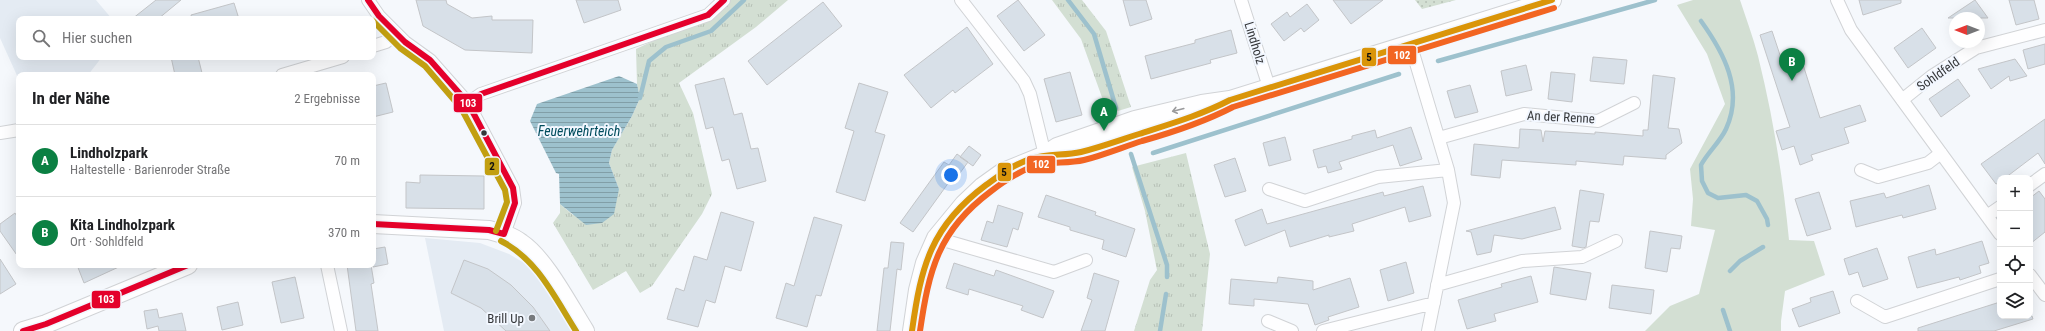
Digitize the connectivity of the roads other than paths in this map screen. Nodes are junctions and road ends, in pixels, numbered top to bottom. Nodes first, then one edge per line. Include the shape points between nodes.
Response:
1 (368, 0) edge
2 (724, 0) edge
3 (961, 0) edge
4 (1241, 0) edge
5 (1552, 0) edge
6 (1837, 0) edge
7 (2045, 30) edge
8 (395, 32) junction
9 (1410, 43) junction
10 (376, 45) edge
11 (334, 60) edge
12 (292, 72) edge
13 (1269, 87) junction
14 (1902, 100) junction
15 (468, 103) junction
16 (1634, 103) dead end
17 (16, 130) edge
18 (0, 133) edge
19 (1439, 138) junction
20 (1941, 153) junction
21 (1045, 155) junction
22 (1448, 170) junction
23 (1861, 170) dead end
24 (2045, 174) edge
25 (2033, 183) edge
26 (1269, 188) dead end
27 (1997, 209) edge
28 (1987, 216) junction
29 (376, 224) edge
30 (1997, 230) edge
31 (504, 234) junction
32 (936, 238) junction
33 (1616, 241) dead end
34 (1086, 260) dead end
35 (181, 268) edge
36 (328, 268) edge
37 (2033, 279) edge
38 (1997, 280) edge
39 (1437, 285) junction
40 (2045, 295) edge
41 (1857, 301) dead end
42 (1434, 303) junction
43 (1268, 322) dead end
44 (23, 331) edge
45 (341, 331) edge
46 (585, 331) edge
47 (912, 331) edge
48 (1292, 331) edge
49 (1323, 331) edge
50 (1428, 331) edge

1 - 8 street
2 - 15 street via 708,15 486,92
3 - 21 street via 1024,80 1030,94
4 - 13 street, Lindholz
5 - 9 main road
6 - 14 street via 1851,30
7 - 14 street, Sohldfeld via 1976,48 1932,76
8 - 10 street via 386,42
8 - 15 street via 430,60
9 - 13 main road
9 - 19 street
11 - 12 street
13 - 21 main road via 1230,100 1205,114 1111,144 1060,156
14 - 20 street
15 - 31 street via 513,188 516,203
16 - 19 street, An der Renne via 1598,121 1524,114
17 - 18 street
19 - 22 street
20 - 23 street via 1928,163 1878,177
20 - 28 street
21 - 32 main road via 1003,172 982,187
22 - 26 street via 1378,177 1305,201
22 - 39 street via 1454,203
24 - 25 street
27 - 28 street
28 - 30 street
29 - 31 main road via 489,230
31 - 46 main road via 531,252
32 - 34 street via 1054,272
32 - 47 main road via 925,263 918,290
33 - 39 street via 1582,257 1522,261
35 - 44 main road via 46,324
36 - 45 street
37 - 40 street
38 - 41 street via 1884,317
39 - 42 street
42 - 49 street
42 - 50 street
43 - 48 street

